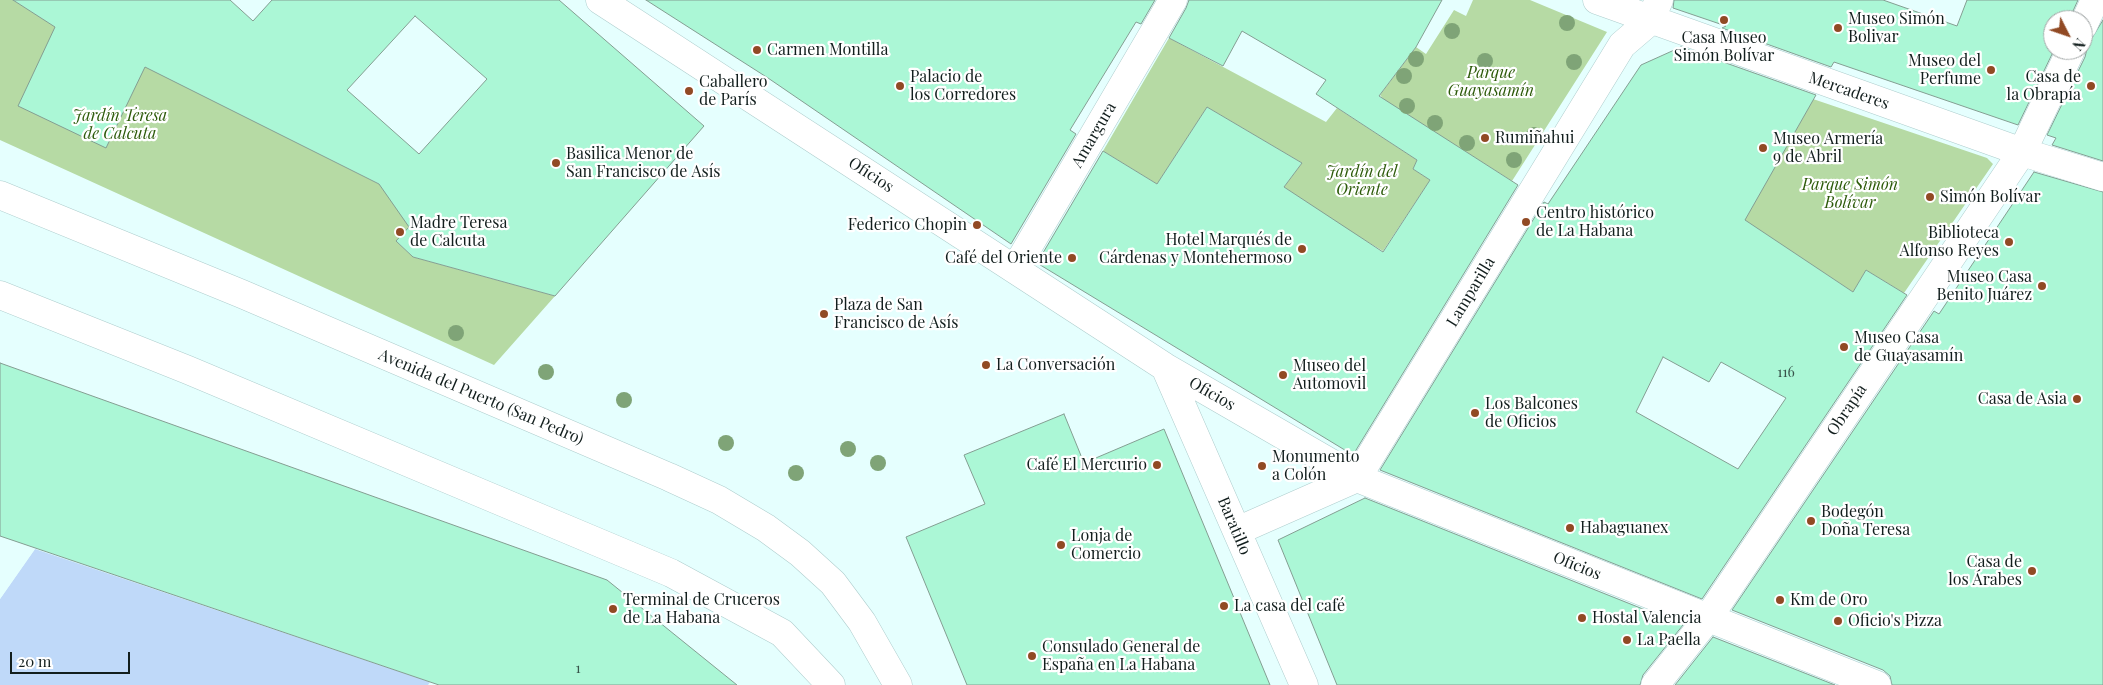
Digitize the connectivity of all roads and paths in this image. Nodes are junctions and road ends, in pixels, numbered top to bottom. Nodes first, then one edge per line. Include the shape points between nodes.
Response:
1 (600, 0) edge
2 (1173, 0) edge
3 (1597, 0) edge
4 (1654, 10) edge
5 (2066, 60) edge
6 (2022, 152) junction
7 (2103, 177) edge
8 (0, 195) edge
9 (1015, 269) junction
10 (0, 295) edge
11 (1165, 367) junction
12 (1357, 478) junction
13 (1239, 538) junction
14 (1708, 618) junction
15 (831, 685) edge
16 (898, 685) edge
17 (1304, 685) edge
18 (1655, 685) edge
19 (1878, 685) edge

1 - 9 street, Oficios
2 - 9 street, Amargura
3 - 4 street, Mercaderes
4 - 6 street, Mercaderes
4 - 12 street, Lamparilla via 1622,45
5 - 6 street, Obrapía
6 - 7 street, Mercaderes
6 - 14 street, Obrapía
8 - 16 street, Avenida del Puerto (San Pedro) via 251,298 719,500 766,528 833,583 862,622
9 - 11 street, Oficios
10 - 15 street via 671,573 782,634
11 - 12 street, Oficios
11 - 13 street, Baratillo
12 - 13 street
12 - 14 street, Oficios
13 - 17 street, Baratillo
14 - 18 street, Obrapía
14 - 19 street, Oficios

